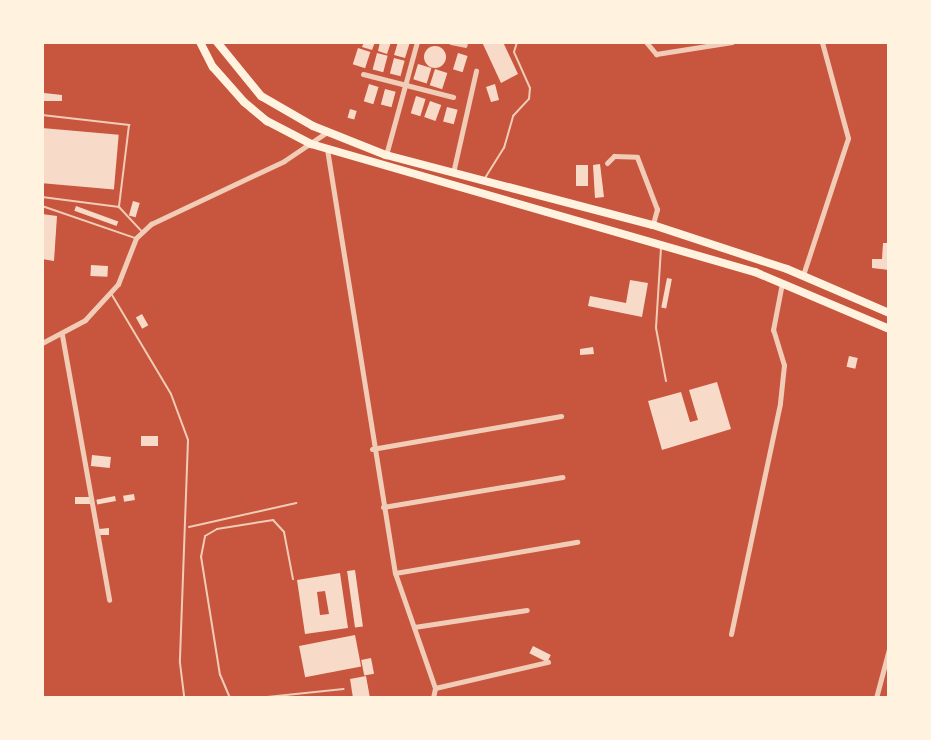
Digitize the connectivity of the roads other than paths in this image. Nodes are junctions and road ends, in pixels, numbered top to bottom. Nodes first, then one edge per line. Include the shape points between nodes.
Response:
1 (200, 42) edge
2 (217, 42) edge
3 (417, 42) edge
4 (451, 42) edge
5 (517, 42) edge
6 (646, 42) edge
7 (732, 42) edge
8 (822, 42) edge
9 (465, 45) dead end
10 (476, 71) dead end
11 (363, 74) dead end
12 (405, 85) junction
13 (453, 97) dead end
14 (42, 115) edge
15 (327, 132) junction
16 (311, 144) junction
17 (327, 149) junction
18 (386, 155) junction
19 (607, 163) dead end
20 (452, 174) junction
21 (482, 182) junction
22 (42, 197) edge
23 (42, 206) edge
24 (119, 207) junction
25 (653, 225) junction
26 (142, 232) junction
27 (136, 238) junction
28 (661, 245) junction
29 (803, 275) junction
30 (782, 282) junction
31 (110, 293) junction
32 (889, 313) edge
33 (889, 329) edge
34 (62, 335) junction
35 (42, 343) edge
36 (666, 381) dead end
37 (561, 416) dead end
38 (372, 449) junction
39 (563, 477) dead end
40 (296, 503) dead end
41 (383, 507) junction
42 (188, 527) junction
43 (577, 542) dead end
44 (395, 573) junction
45 (293, 579) dead end
46 (109, 600) dead end
47 (527, 610) dead end
48 (414, 627) junction
49 (731, 634) dead end
50 (889, 649) edge
51 (548, 662) dead end
52 (435, 688) junction
53 (344, 689) dead end
54 (184, 698) edge
55 (230, 698) edge
56 (261, 698) edge
57 (268, 698) edge
58 (433, 698) edge
59 (876, 698) edge

1 - 16 main road via 213,67 244,102
2 - 15 main road via 261,96
3 - 12 street
4 - 9 street
5 - 21 lane via 514,52 530,88 529,99 513,116 504,148
6 - 7 street via 656,54
8 - 29 street via 848,138
10 - 20 street
11 - 12 street
12 - 13 street
12 - 18 street
14 - 24 lane via 129,125
15 - 16 street
15 - 18 main road
16 - 17 main road
16 - 26 street
17 - 28 main road
17 - 38 street
18 - 20 main road
19 - 25 street via 614,156 637,157 657,209
20 - 21 main road
21 - 25 main road
22 - 24 lane
23 - 27 lane
24 - 26 lane
25 - 29 main road
26 - 27 street
27 - 31 street
28 - 30 main road
28 - 36 lane via 656,328
29 - 32 main road
30 - 33 main road
30 - 49 street via 773,321 784,365 780,403
31 - 34 street
31 - 42 lane via 182,418 188,440
34 - 35 street
34 - 46 street
37 - 38 street
38 - 41 street
39 - 41 street
40 - 42 lane
41 - 44 street
42 - 54 lane via 180,663
43 - 44 street
44 - 48 street
45 - 55 lane via 284,532 273,520 229,526 205,536 204,571 220,675
47 - 48 street
48 - 52 street
50 - 59 street
51 - 52 street
52 - 58 street
53 - 57 lane
56 - 57 lane

